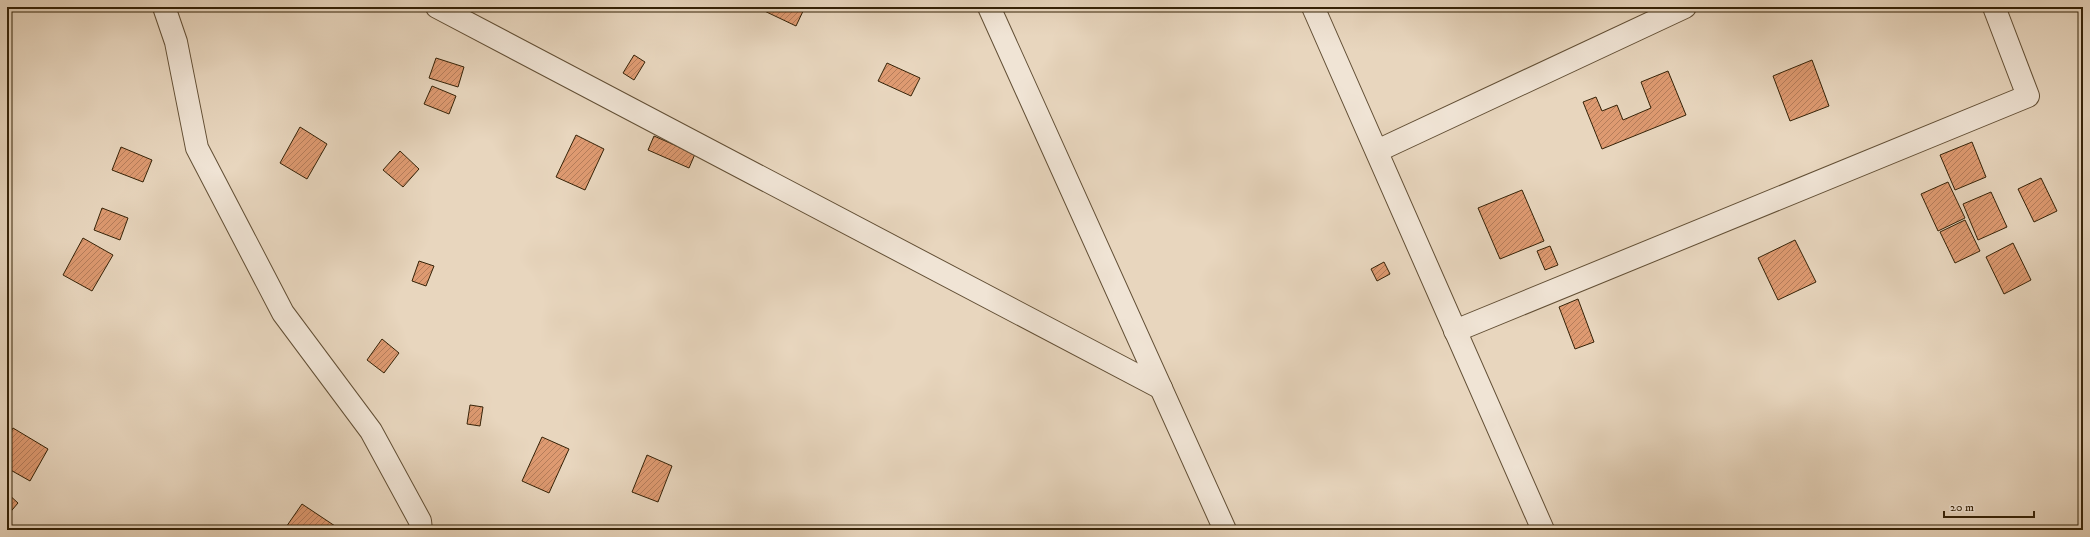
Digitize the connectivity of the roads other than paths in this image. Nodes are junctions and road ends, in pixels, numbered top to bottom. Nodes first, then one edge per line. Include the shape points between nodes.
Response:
1 (164, 7) edge
2 (437, 7) edge
3 (989, 7) edge
4 (1313, 7) edge
5 (1685, 7) edge
6 (1994, 7) edge
7 (1377, 151) junction
8 (1455, 331) junction
9 (1161, 388) junction
10 (421, 530) edge
11 (1226, 530) edge
12 (1543, 530) edge

1 - 10 street via 176,42 197,148 283,313 371,431 420,521
2 - 9 street
3 - 9 street
4 - 7 street
5 - 7 street
6 - 8 street via 2028,96
7 - 8 street
8 - 12 street
9 - 11 street

